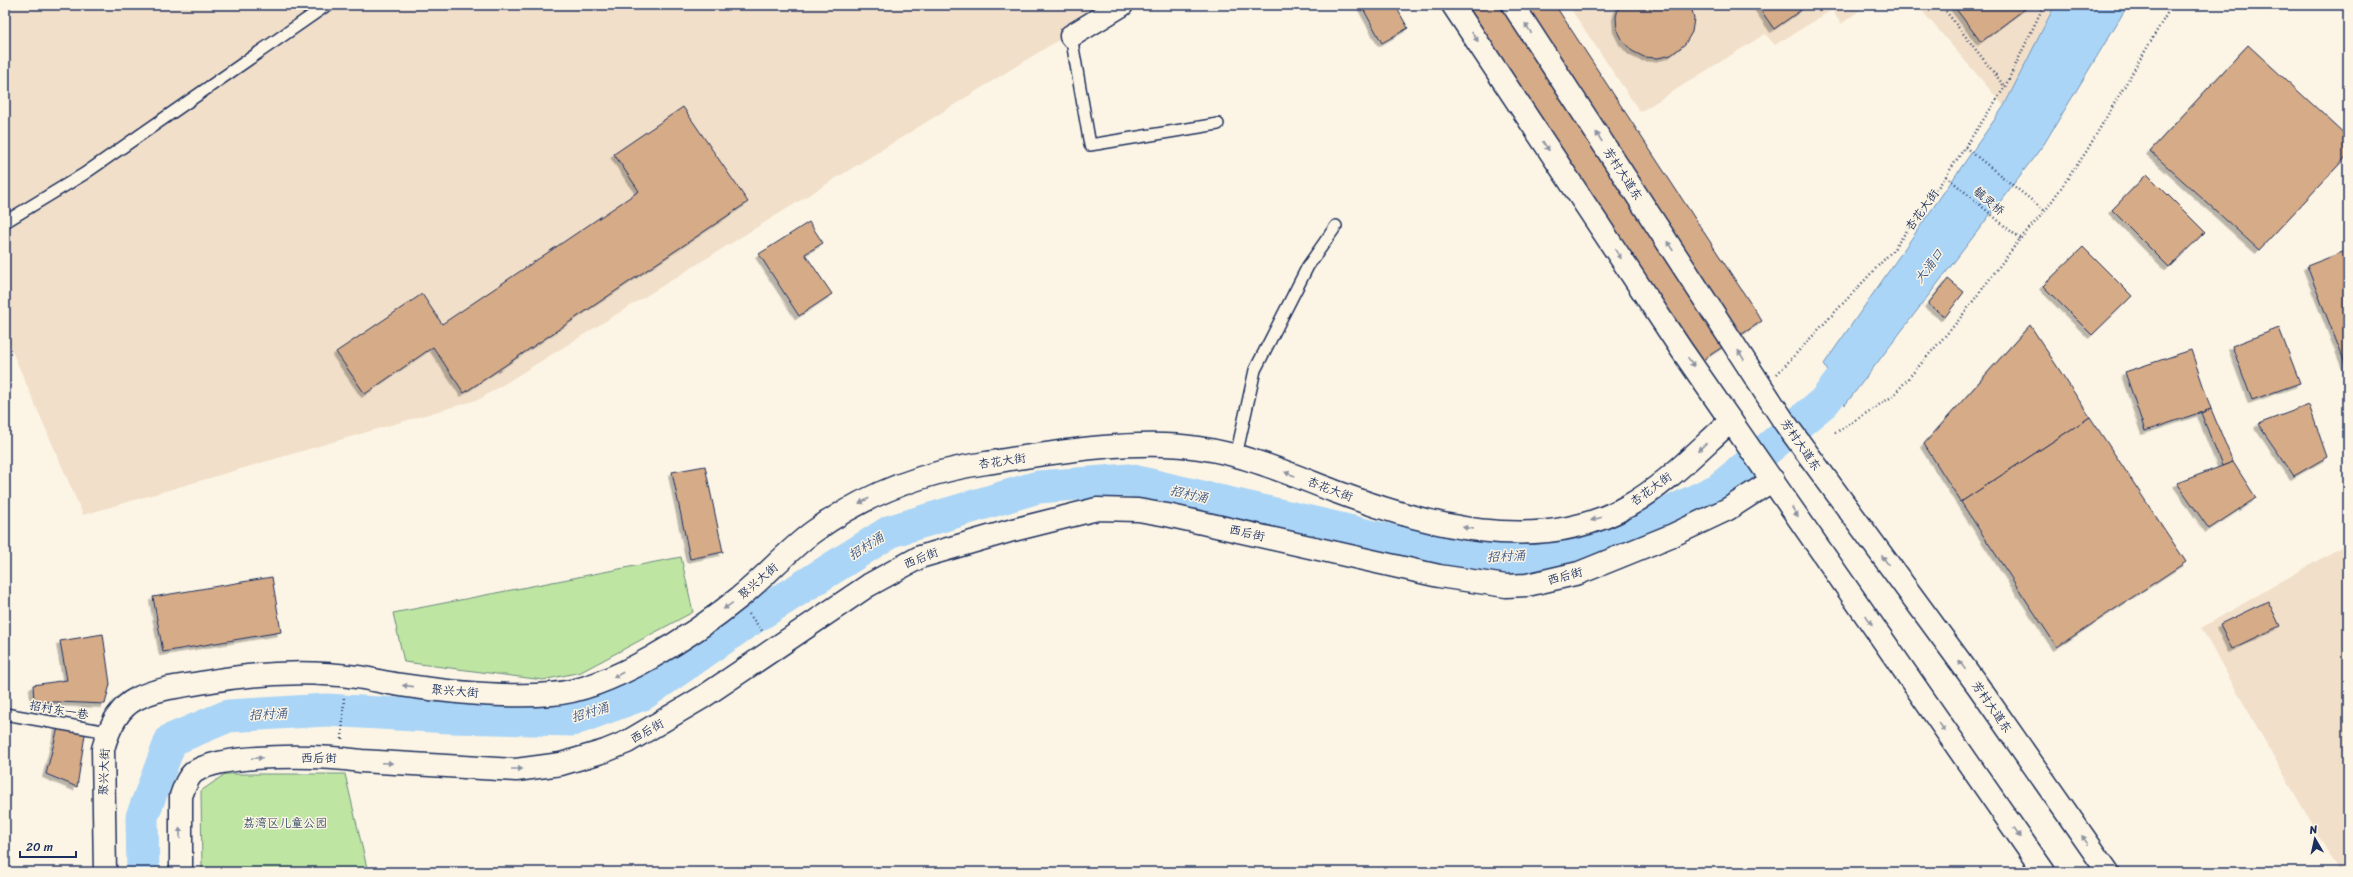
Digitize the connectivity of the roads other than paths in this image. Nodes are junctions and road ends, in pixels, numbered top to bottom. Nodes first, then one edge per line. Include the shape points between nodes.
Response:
1 (327, 5) edge
2 (1122, 5) edge
3 (1453, 5) edge
4 (1513, 5) edge
5 (1072, 36) joint
6 (1218, 124) dead end
7 (5, 222) edge
8 (1336, 226) dead end
9 (1732, 421) junction
10 (1236, 456) junction
11 (1769, 474) junction
12 (899, 485) joint
13 (5, 714) edge
14 (108, 732) junction
15 (105, 872) edge
16 (181, 872) edge
17 (2044, 872) edge
18 (2108, 872) edge

1 - 7 lane via 84,174
2 - 5 main road
3 -> 9 main road via 1620,259
18 -> 4 main road, 芳村大道东 via 1978,686 1785,423
5 - 6 lane via 1090,145
8 - 10 lane via 1308,266 1255,370
9 -> 10 main road, 杏花大街 via 1648,493 1625,508 1582,524 1536,531 1510,532 1441,524 1387,510
9 - 11 main road
10 - 12 main road, 杏花大街 via 1196,447 1164,445 1090,450 959,468
16 -> 11 main road, 西后街 via 181,796 185,784 193,773 207,766 258,757 340,758 516,770 561,764 627,742 672,717 869,584 920,557 1020,528 1097,509 1138,510 1167,514 1439,576 1506,586 1527,585 1579,572 1673,535 1728,509
11 -> 17 main road
12 -> 14 main road, 聚兴大街 via 862,502 811,533 738,599 690,633 611,678 585,688 552,694 483,694 329,674 262,674 186,685 137,698 125,707
13 - 14 lane, 招村东一巷
14 - 15 main road, 聚兴大街 via 103,749 102,771

